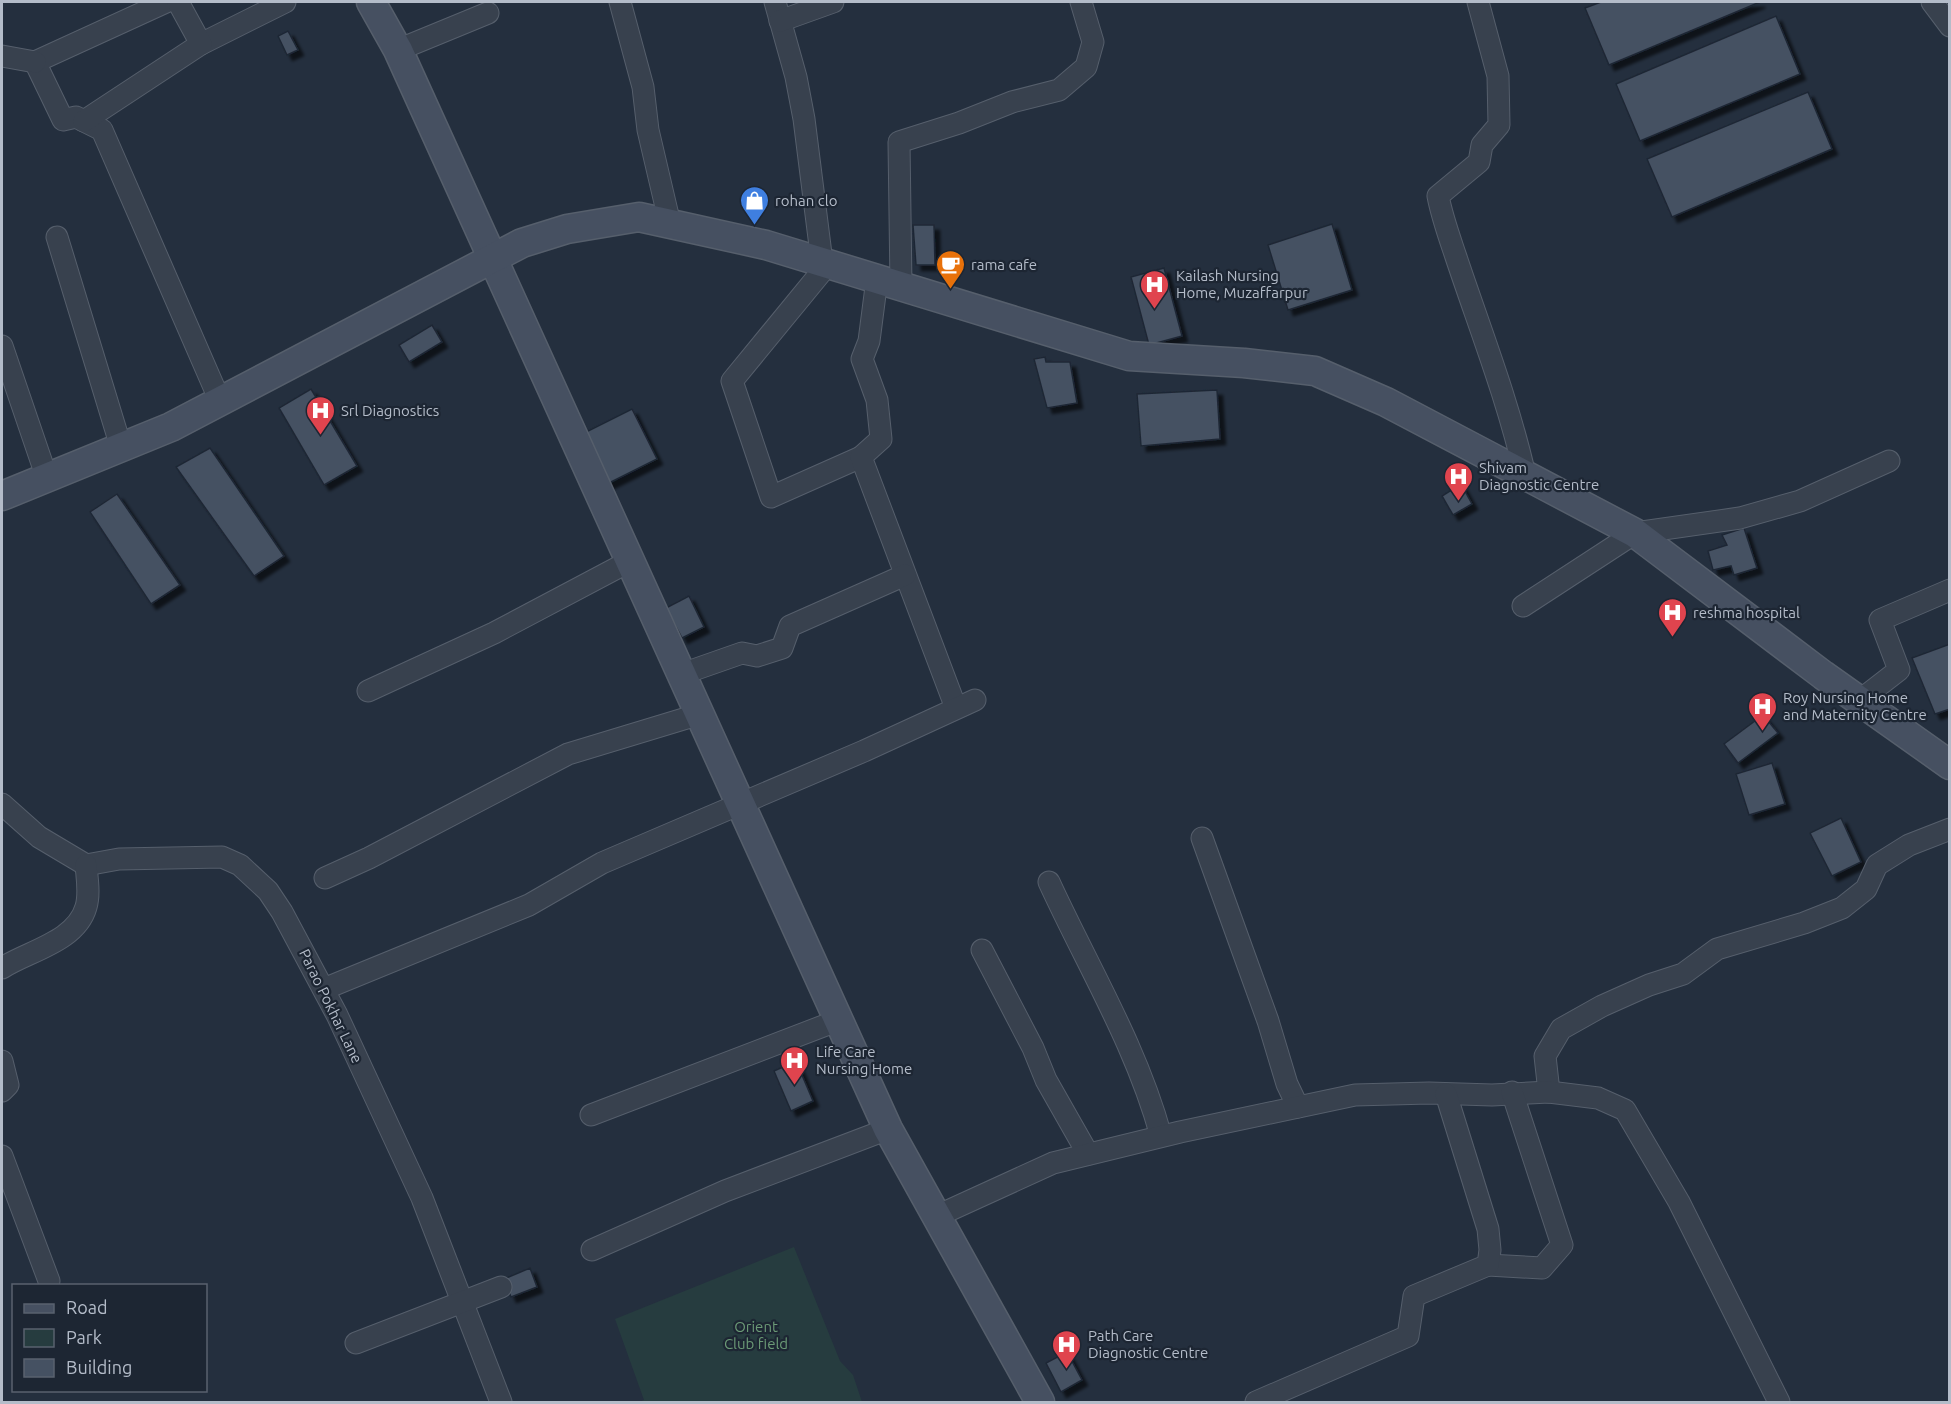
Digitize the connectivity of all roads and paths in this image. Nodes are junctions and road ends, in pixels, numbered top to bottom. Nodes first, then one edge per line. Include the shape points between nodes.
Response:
1 (166, 2) edge
2 (178, 2) edge
3 (285, 2) edge
4 (371, 2) edge
5 (620, 2) edge
6 (834, 2) edge
7 (1081, 2) edge
8 (1478, 2) edge
9 (1932, 2) edge
10 (778, 11) edge
11 (488, 13) dead end
12 (1950, 26) edge
13 (201, 44) junction
14 (398, 50) junction
15 (2, 57) edge
16 (35, 62) junction
17 (84, 121) junction
18 (670, 224) junction
19 (57, 237) dead end
20 (493, 258) junction
21 (825, 263) junction
22 (889, 283) junction
23 (2, 346) edge
24 (220, 401) junction
25 (121, 447) junction
26 (861, 457) junction
27 (1889, 461) dead end
28 (1525, 475) junction
29 (47, 478) junction
30 (2, 496) edge
31 (1635, 533) junction
32 (630, 561) junction
33 (905, 575) junction
34 (1950, 590) edge
35 (1523, 606) dead end
36 (682, 674) junction
37 (368, 691) dead end
38 (1859, 701) junction
39 (700, 714) junction
40 (1950, 765) edge
41 (741, 803) junction
42 (2, 804) edge
43 (1950, 829) edge
44 (1202, 838) dead end
45 (86, 865) junction
46 (325, 878) dead end
47 (1049, 882) dead end
48 (982, 950) dead end
49 (2, 968) edge
50 (324, 989) junction
51 (839, 1020) junction
52 (2, 1061) edge
53 (2, 1090) edge
54 (1512, 1092) junction
55 (1549, 1092) junction
56 (1446, 1094) junction
57 (1298, 1107) junction
58 (591, 1115) dead end
59 (888, 1129) junction
60 (1161, 1136) junction
61 (1088, 1154) junction
62 (2, 1156) edge
63 (9, 1197) edge
64 (937, 1216) junction
65 (592, 1250) dead end
66 (1488, 1265) junction
67 (49, 1281) dead end
68 (501, 1287) dead end
69 (464, 1304) junction
70 (356, 1343) dead end
71 (501, 1402) edge
72 (1040, 1402) edge
73 (1256, 1402) edge
74 (1779, 1402) edge

1 - 16 street
2 - 13 street
3 - 13 street
4 - 14 main road
5 - 18 street via 643,87 648,130
6 - 10 street
7 - 22 street via 1093,42 1086,67 1059,90 1012,102 899,142
8 - 28 street via 1498,76 1499,126 1482,145 1479,162 1438,196 1441,216 1513,425
9 - 12 street
10 - 21 street via 796,77
11 - 14 street
13 - 17 street
14 - 20 main road
15 - 16 street
16 - 17 street via 63,120 76,117
17 - 24 street via 102,130
18 - 20 main road via 639,217 567,229 522,243
18 - 21 main road via 766,245
19 - 25 street
20 - 24 main road
20 - 32 main road
21 - 22 main road
21 - 26 street via 732,381 771,496
22 - 26 street via 862,359 877,400 881,439
22 - 28 main road via 1129,356 1315,371 1386,402
23 - 29 street
24 - 25 main road
25 - 29 main road
26 - 33 street
27 - 31 street via 1800,501 1740,518
28 - 31 main road
29 - 30 main road
31 - 35 street
31 - 38 main road
32 - 36 main road
32 - 37 street via 494,633
33 - 36 street via 790,626 782,648 757,656 742,653
33 - 41 street via 965,704
34 - 38 street via 1880,620 1899,670
36 - 39 main road
38 - 40 main road
39 - 41 main road
39 - 46 street via 568,754
41 - 50 street via 602,863 529,904
41 - 51 main road
42 - 45 street via 39,837
43 - 55 street via 1909,845 1877,865 1866,889 1842,908 1717,949 1683,974 1602,1006 1561,1029 1545,1056
44 - 57 street
45 - 49 street via 86,908 76,924 59,939
45 - 50 street, Parao Pokhar Lane via 119,859 208,856 240,865 268,891
47 - 60 street via 1144,1079
48 - 61 street via 1046,1080
50 - 69 street, Parao Pokhar Lane via 422,1198
51 - 58 street
51 - 59 main road
52 - 53 street via 8,1085
54 - 55 street
54 - 56 street
54 - 66 street via 1562,1245 1542,1268
55 - 74 street via 1598,1098 1625,1110 1679,1202
56 - 57 street via 1355,1095
56 - 66 street via 1488,1229
57 - 60 street
59 - 64 main road
59 - 65 street via 725,1191
60 - 61 street
61 - 64 street via 1053,1162
62 - 63 street
63 - 67 street
64 - 72 main road
66 - 73 street via 1414,1296 1408,1336
68 - 69 street
69 - 70 street
69 - 71 street, Parao Pokhar Lane

